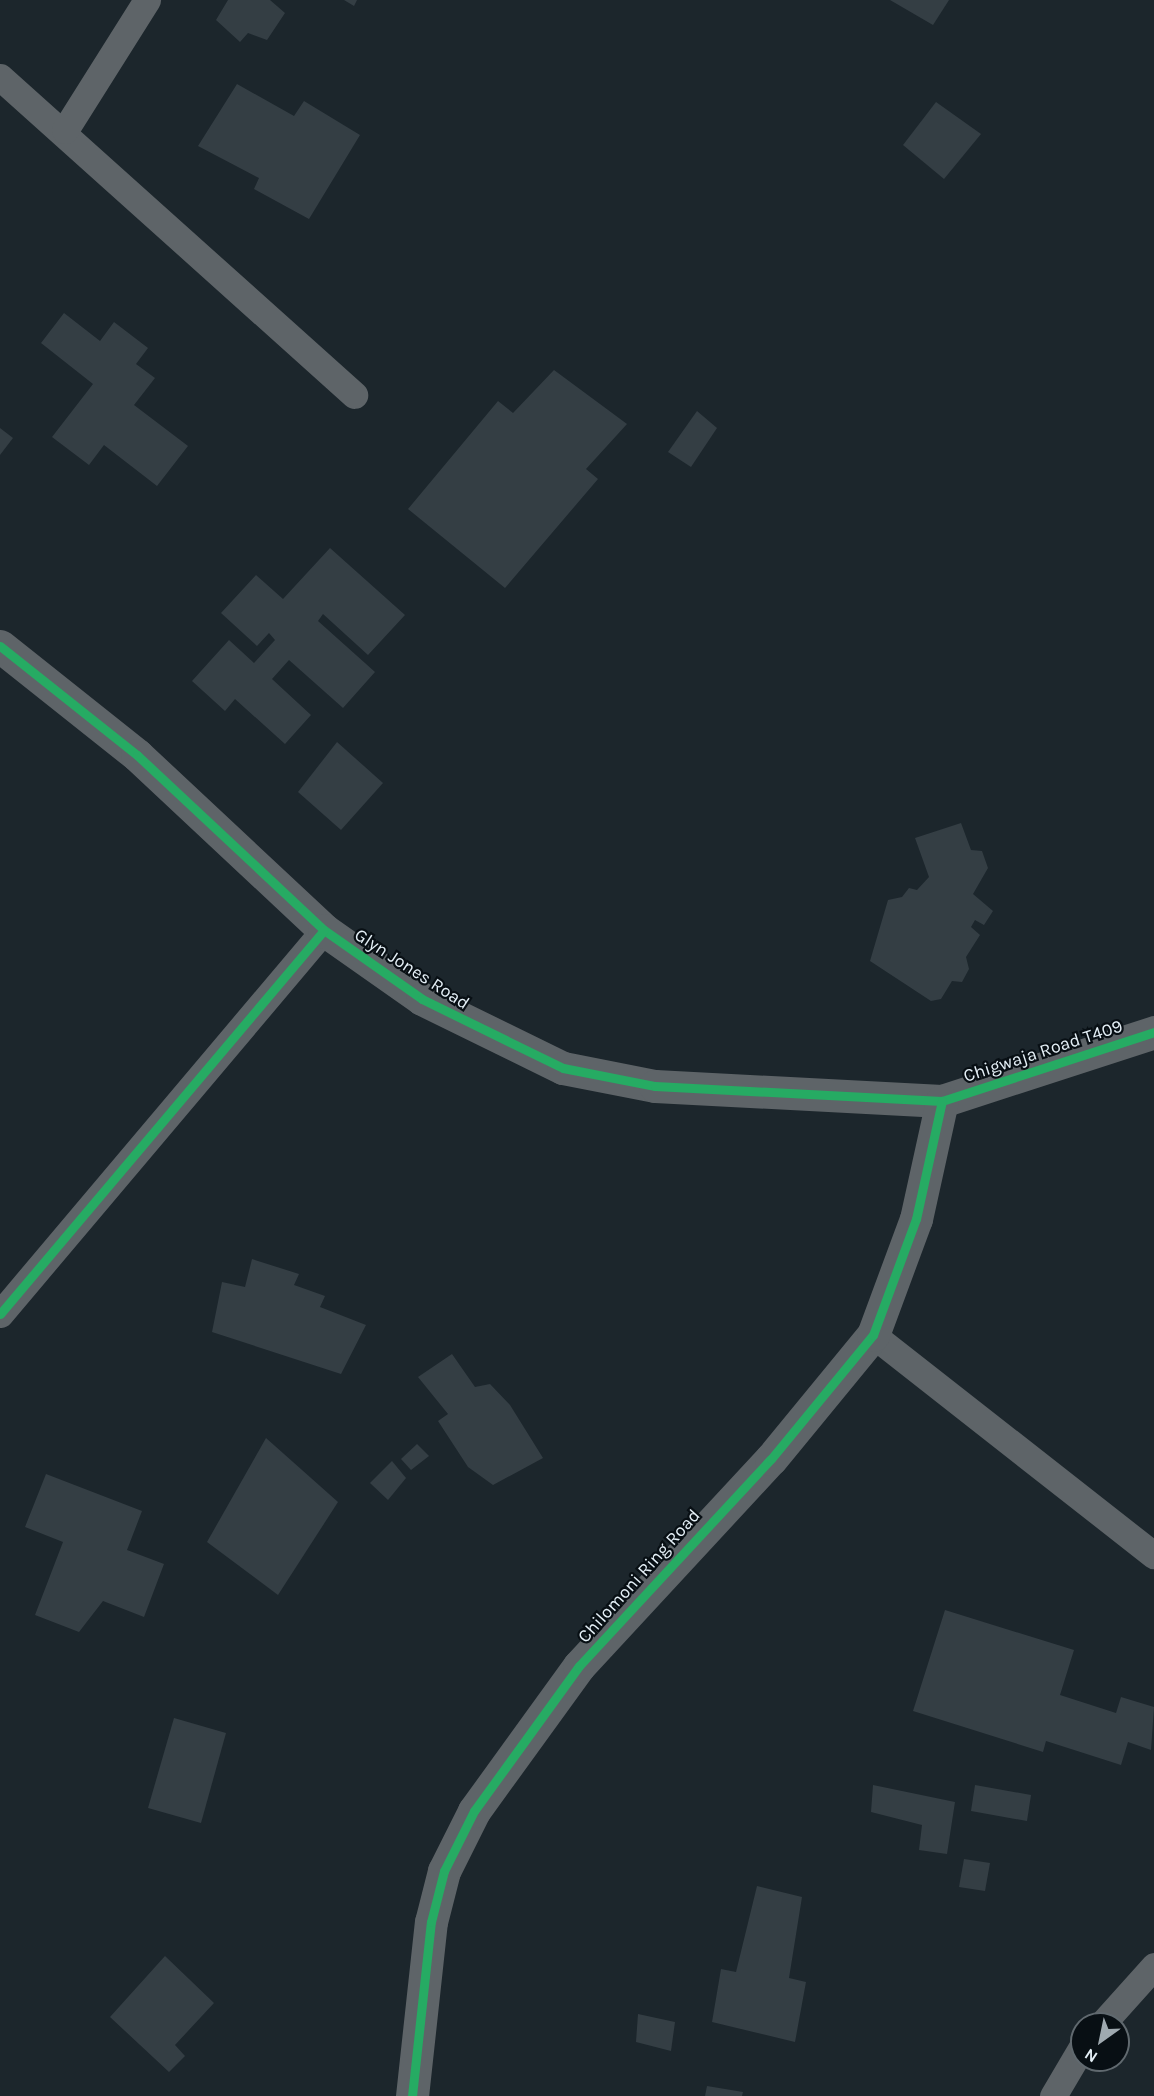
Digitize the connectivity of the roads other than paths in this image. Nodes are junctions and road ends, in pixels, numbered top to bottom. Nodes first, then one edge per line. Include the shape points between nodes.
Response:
1 (147, 0) edge
2 (0, 77) edge
3 (64, 130) junction
4 (354, 395) dead end
5 (0, 646) edge
6 (324, 930) junction
7 (1154, 1032) edge
8 (942, 1101) junction
9 (0, 1314) edge
10 (873, 1335) junction
11 (1154, 1555) edge
12 (1154, 1966) edge
13 (1113, 2012) edge
14 (1070, 2067) edge
15 (412, 2096) edge
16 (1053, 2096) edge

1 - 3 street
2 - 3 street
3 - 4 street
5 - 6 street, Glyn Jones Road via 137,755
6 - 8 street, Glyn Jones Road via 422,999 563,1068 655,1086
6 - 9 street
7 - 8 street, Chigwaja Road T409
8 - 10 street, Chilomoni Ring Road via 916,1219
10 - 11 street
10 - 15 street, Chilomoni Ring Road via 771,1460 579,1666 474,1811 444,1871 431,1922
12 - 13 street
14 - 16 street

